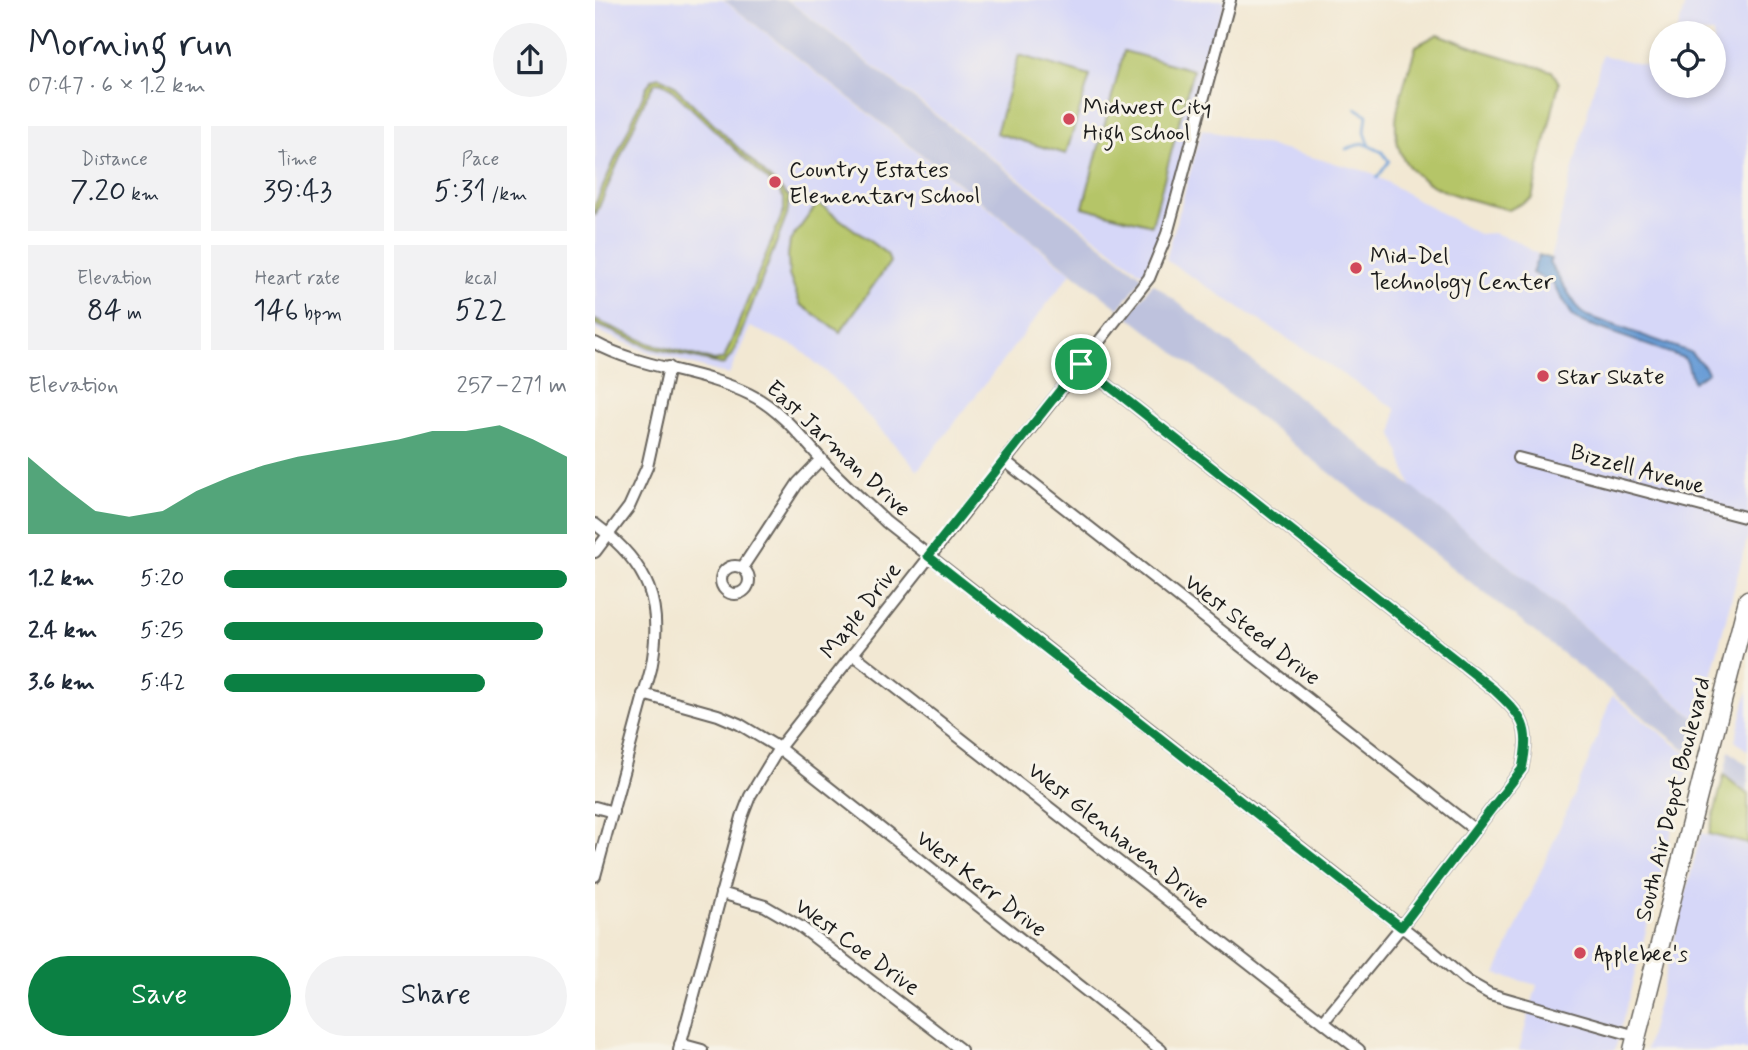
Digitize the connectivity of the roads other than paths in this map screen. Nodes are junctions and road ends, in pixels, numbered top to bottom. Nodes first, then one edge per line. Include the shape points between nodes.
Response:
1 (1230, 0) edge
2 (595, 343) edge
3 (1081, 364) junction
4 (669, 367) junction
5 (1518, 458) dead end
6 (821, 459) junction
7 (1005, 461) junction
8 (1748, 518) edge
9 (595, 524) edge
10 (609, 535) junction
11 (595, 552) edge
12 (928, 556) junction
13 (742, 568) dead end
14 (1748, 600) edge
15 (853, 653) junction
16 (643, 694) junction
17 (779, 748) junction
18 (595, 807) edge
19 (613, 812) junction
20 (1475, 830) junction
21 (595, 876) edge
22 (721, 893) junction
23 (1401, 927) junction
24 (1324, 1021) junction
25 (1635, 1043) edge
26 (680, 1047) edge
27 (702, 1050) edge
28 (961, 1050) edge
29 (1161, 1050) edge
30 (1359, 1050) edge

1 - 3 street, Maple Drive via 1162,250 1149,278
2 - 4 street, East Jarman Drive
3 - 7 street, Maple Drive
3 - 20 street via 1515,710 1525,728 1522,769
4 - 6 street, East Jarman Drive via 751,395 800,435
4 - 10 street via 647,467
5 - 8 street, Bizzell Avenue
6 - 12 street, East Jarman Drive
6 - 13 street via 798,483
7 - 12 street, Maple Drive
7 - 20 street, West Steed Drive
9 - 10 street
10 - 11 street
10 - 16 street via 652,592 657,640
12 - 15 street, Maple Drive
12 - 23 street, East Jarman Drive
14 - 25 main road, South Air Depot Boulevard
15 - 17 street, Maple Drive
15 - 24 street, West Glenhaven Drive
16 - 17 street, West Kerr Drive via 718,715
16 - 19 street
17 - 22 street, Maple Drive via 750,796
17 - 29 street, West Kerr Drive
18 - 19 street
19 - 21 street
20 - 23 street
22 - 26 street, Maple Drive
22 - 28 street, West Coe Drive via 765,906 801,927
23 - 24 street
23 - 25 street, East Jarman Drive via 1490,994
24 - 30 street, West Glenhaven Drive
26 - 27 street

